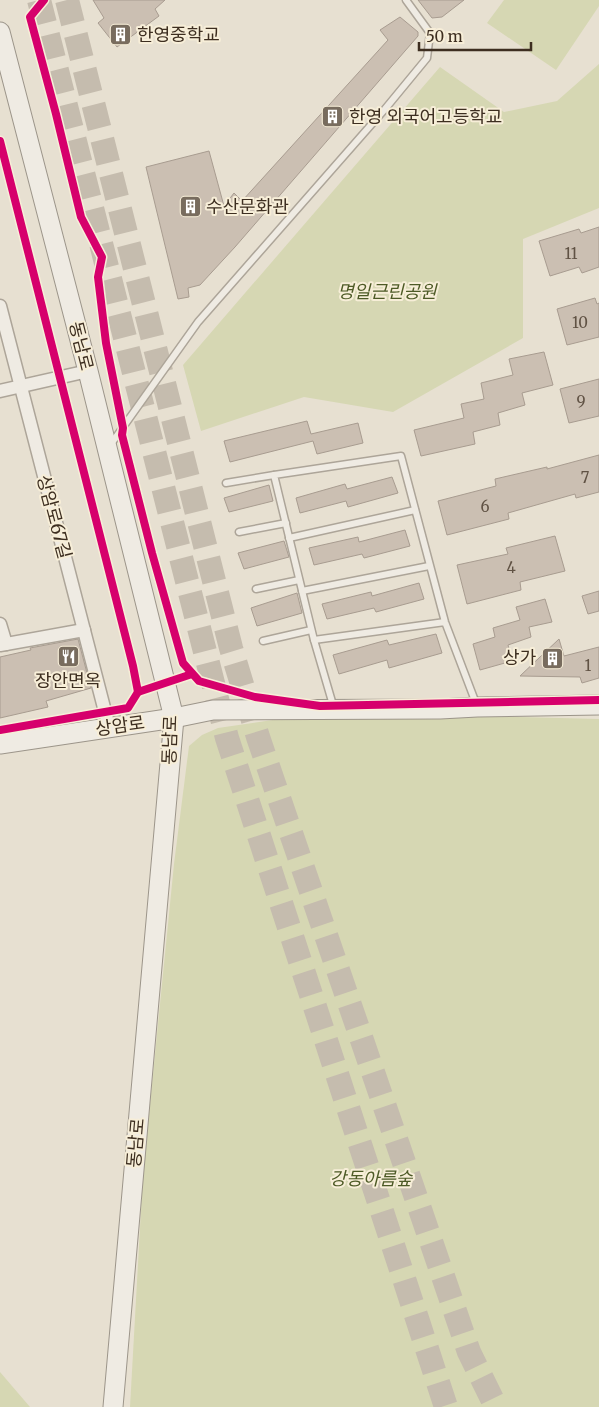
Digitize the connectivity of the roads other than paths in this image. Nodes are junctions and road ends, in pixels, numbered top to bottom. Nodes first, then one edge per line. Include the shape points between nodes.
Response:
1 (406, 0) edge
2 (0, 32) edge
3 (0, 306) edge
4 (88, 371) junction
5 (20, 386) junction
6 (0, 391) edge
7 (107, 450) junction
8 (274, 476) junction
9 (226, 483) dead end
10 (415, 510) junction
11 (286, 523) junction
12 (239, 532) dead end
13 (289, 538) junction
14 (430, 566) junction
15 (299, 580) junction
16 (256, 589) dead end
17 (302, 591) junction
18 (445, 622) junction
19 (0, 624) edge
20 (84, 630) junction
21 (311, 630) junction
22 (314, 640) junction
23 (262, 641) dead end
24 (3, 644) edge
25 (333, 705) dead end
26 (599, 705) edge
27 (477, 707) junction
28 (174, 718) junction
29 (109, 727) junction
30 (0, 744) edge
31 (113, 1407) edge

1 - 7 lane via 430,33 427,58 198,322
2 - 4 main road, 동남로
3 - 5 street, 상암로67길
4 - 5 street
4 - 7 main road, 동남로
5 - 6 street
5 - 20 street, 상암로67길
7 - 28 main road, 동남로
8 - 9 lane
8 - 10 lane via 401,456
8 - 11 lane
10 - 13 lane
10 - 14 lane
11 - 12 lane
11 - 13 lane
13 - 15 lane
14 - 17 lane
14 - 18 lane
15 - 16 lane
15 - 17 lane
17 - 21 lane
18 - 22 lane
18 - 27 lane
19 - 24 street
20 - 24 street
20 - 29 street, 상암로67길
21 - 22 lane
21 - 23 lane
22 - 25 lane
26 - 27 main road, 상암로
27 - 28 main road, 상암로 via 440,710 213,710
28 - 29 main road, 상암로
28 - 31 main road, 동남로
29 - 30 main road, 상암로

